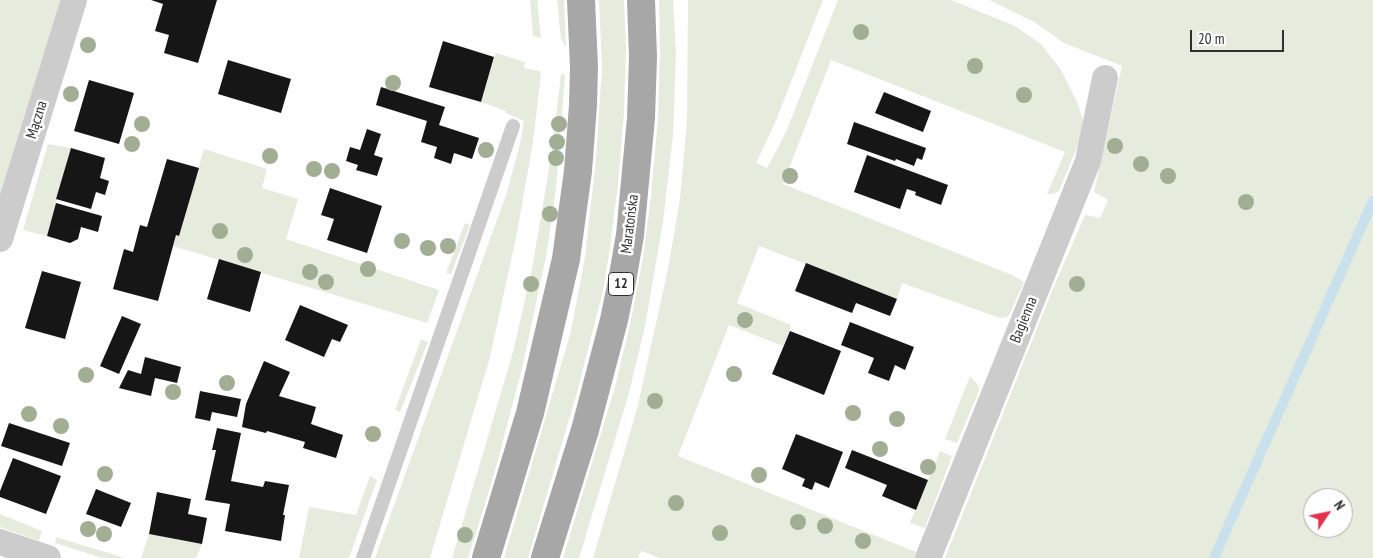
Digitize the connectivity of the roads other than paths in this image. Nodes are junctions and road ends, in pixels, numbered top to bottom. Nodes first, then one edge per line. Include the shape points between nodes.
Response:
1 (74, 0) edge
2 (581, 0) edge
3 (642, 0) edge
4 (1105, 78) dead end
5 (514, 126) dead end
6 (0, 239) edge
7 (0, 542) edge
8 (48, 558) edge
9 (363, 558) edge
10 (486, 558) edge
11 (545, 558) edge
12 (928, 558) edge

1 - 6 street, Mączna
2 - 10 main road via 583,105 566,259 530,413
3 - 11 main road, Maratońska / 12 via 641,118 630,235 614,320 585,430
4 - 12 street, Bagienna via 1088,161
5 - 9 lane
7 - 8 street

